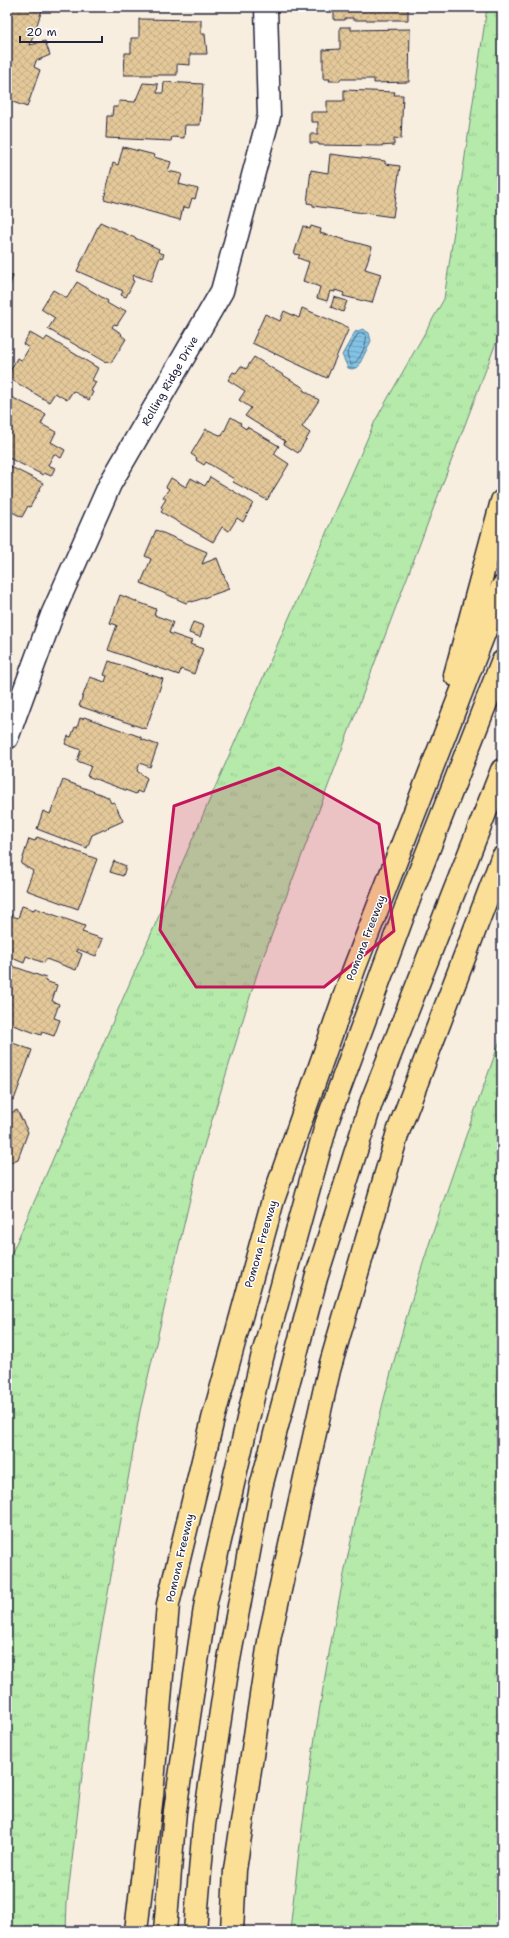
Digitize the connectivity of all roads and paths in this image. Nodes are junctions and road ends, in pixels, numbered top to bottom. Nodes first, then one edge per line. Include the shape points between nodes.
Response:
1 (266, 7) edge
2 (502, 501) edge
3 (502, 587) edge
4 (502, 662) edge
5 (7, 738) edge
6 (502, 770) edge
7 (425, 784) junction
8 (502, 858) edge
9 (502, 886) edge
10 (460, 969) junction
11 (136, 1931) edge
12 (165, 1931) edge
13 (195, 1931) edge
14 (232, 1931) edge

1 - 5 street, Rolling Ridge Drive via 269,116 222,291 110,484 52,615
2 - 7 highway
3 - 7 highway, Pomona Freeway
4 - 12 highway via 410,894 327,1122 262,1358 206,1602 175,1811
6 - 13 highway via 371,1103 316,1278 262,1487 228,1665 204,1825
7 - 11 highway, Pomona Freeway via 354,969 273,1200 213,1419 168,1604 152,1795
8 - 10 highway
9 - 10 highway
10 - 14 highway via 398,1132 329,1370 270,1636 235,1870

